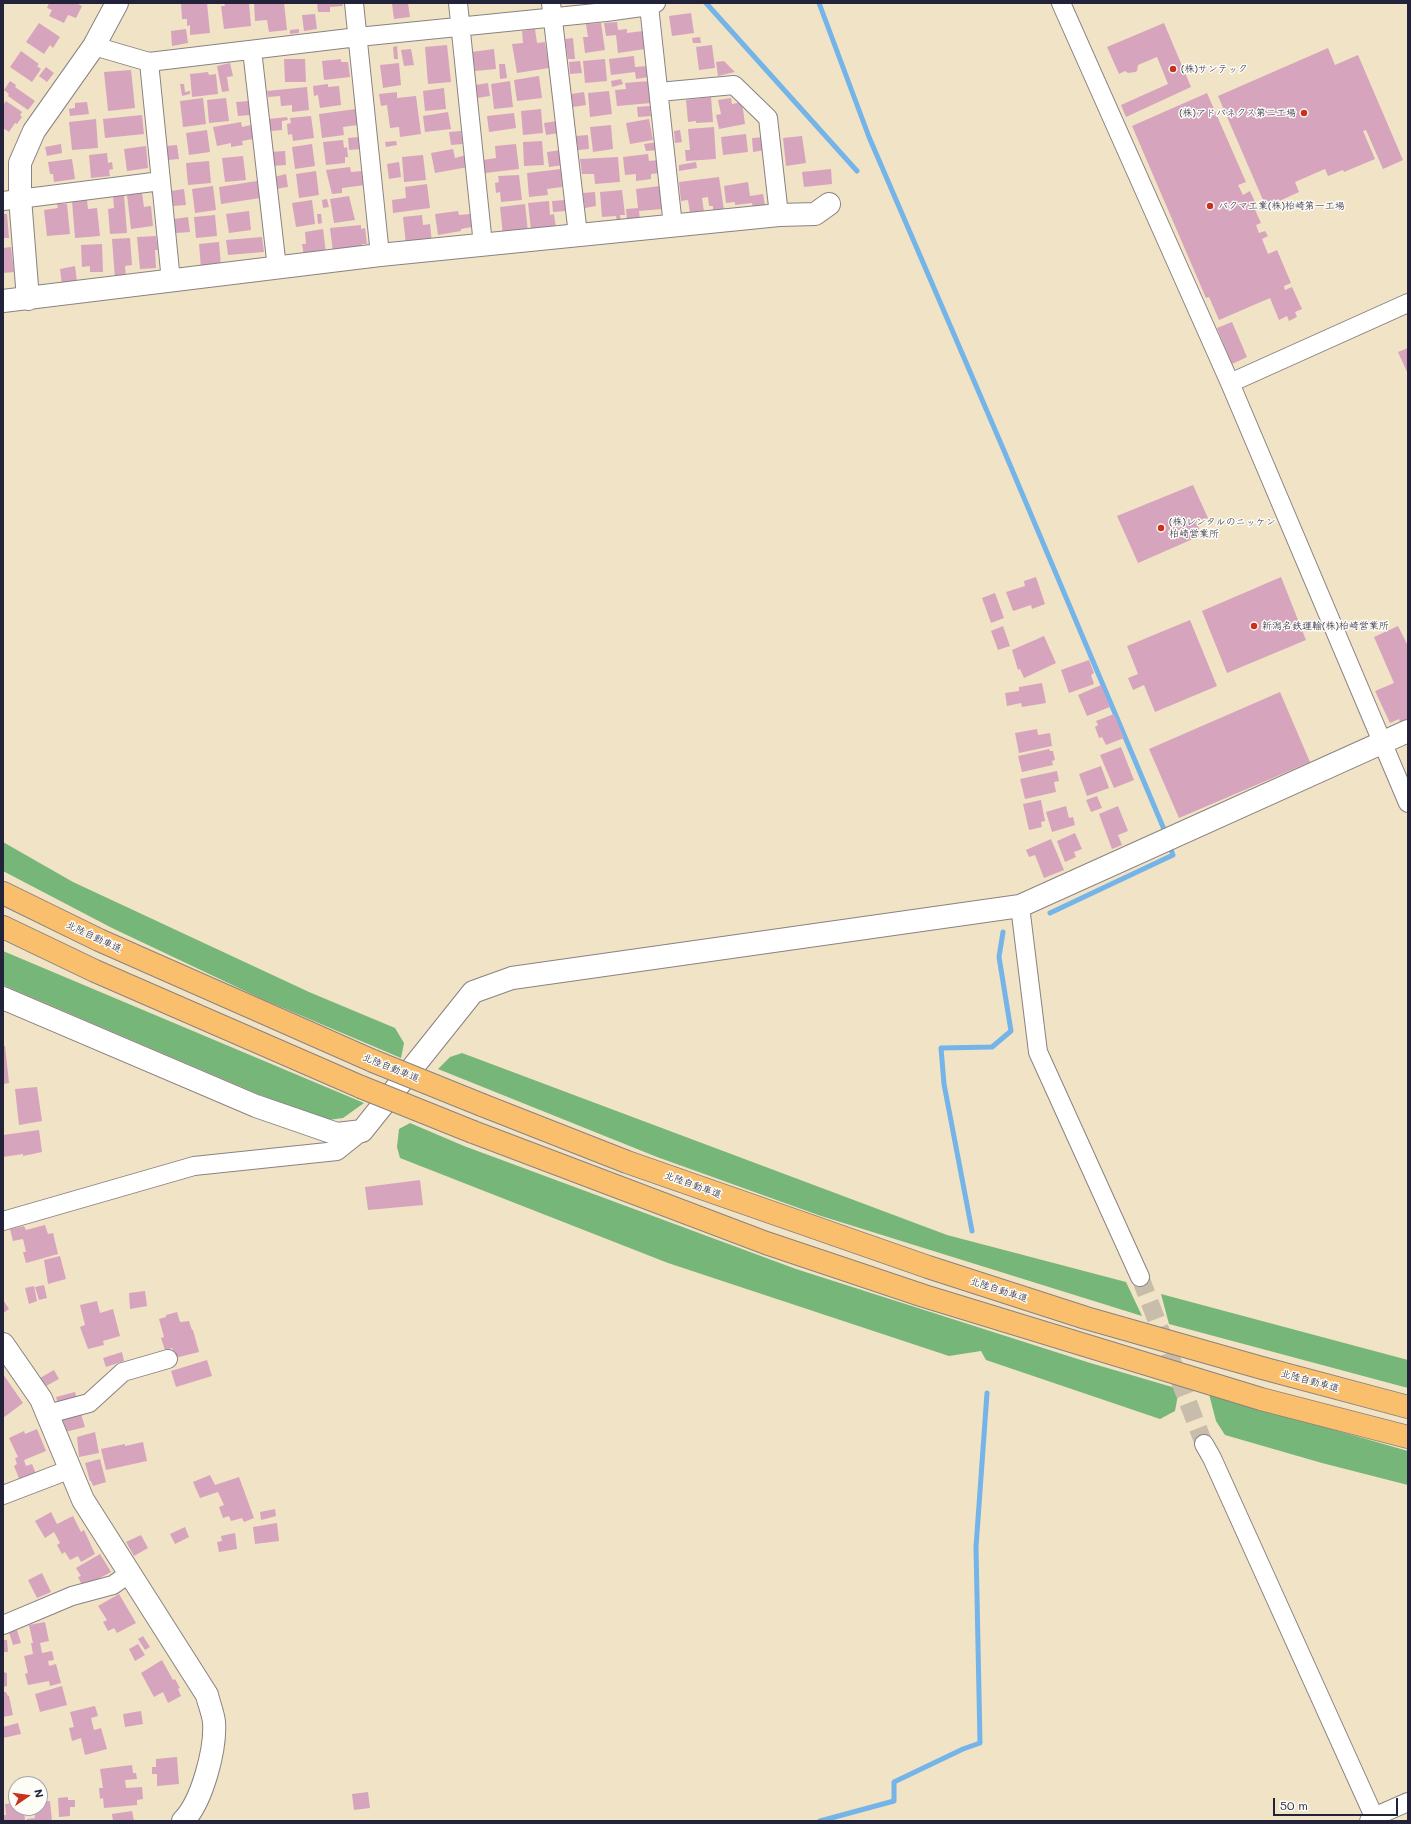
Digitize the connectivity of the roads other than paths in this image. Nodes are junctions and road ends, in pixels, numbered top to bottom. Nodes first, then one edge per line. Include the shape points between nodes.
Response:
1 (117, 3) edge
2 (354, 3) edge
3 (458, 3) edge
4 (1061, 3) edge
5 (652, 4) edge
6 (552, 10) edge
7 (460, 26) junction
8 (358, 37) junction
9 (94, 46) junction
10 (252, 50) junction
11 (150, 62) junction
12 (659, 92) junction
13 (161, 181) junction
14 (11, 199) edge
15 (829, 204) dead end
16 (779, 215) junction
17 (673, 226) junction
18 (578, 235) junction
19 (483, 245) junction
20 (380, 255) junction
21 (277, 268) junction
22 (171, 282) junction
23 (28, 299) junction
24 (3, 301) edge
25 (1408, 304) edge
26 (1230, 383) junction
27 (1408, 731) edge
28 (1382, 742) junction
29 (1408, 803) edge
30 (3, 894) edge
31 (1020, 906) junction
32 (3, 927) edge
33 (3, 932) edge
34 (95, 971) junction
35 (3, 998) edge
36 (362, 1131) junction
37 (3, 1221) edge
38 (1140, 1277) tunnel mouth
39 (4, 1348) edge
40 (168, 1359) dead end
41 (1408, 1407) edge
42 (48, 1414) junction
43 (1408, 1437) edge
44 (1204, 1444) tunnel mouth
45 (71, 1469) junction
46 (3, 1495) edge
47 (130, 1573) junction
48 (3, 1625) edge
49 (1408, 1802) edge
50 (1373, 1820) edge
51 (183, 1821) edge

1 - 9 street
2 - 8 street
3 - 7 street
4 - 26 street
5 - 6 street
5 - 12 street
6 - 7 street
6 - 18 street
7 - 8 street
7 - 19 street
8 - 10 street
8 - 20 street
9 - 11 street
9 - 14 street via 34,131 20,163
10 - 11 street
10 - 21 street
11 - 13 street
12 - 16 street via 734,85 768,118
12 - 17 street
13 - 14 street
13 - 22 street
14 - 23 street
15 - 16 street via 816,214
16 - 17 street
17 - 18 street
18 - 19 street
19 - 20 street
20 - 21 street
21 - 22 street
22 - 23 street
23 - 24 street
25 - 26 street
26 - 28 street
27 - 28 street
28 - 29 street
28 - 31 street
30 - 41 highway, 北陸自動車道, bridge via 373,1061 627,1162 775,1215 1086,1318
31 - 36 street via 512,978 473,992
31 - 38 street via 1038,1052
32 - 34 highway
33 - 34 highway
34 - 43 highway, bridge via 361,1087 472,1132 766,1243 924,1296 1253,1396
35 - 36 street via 256,1106 337,1134
36 - 37 street via 337,1151 194,1166
39 - 42 street via 41,1398
40 - 42 street via 122,1372 88,1403
42 - 45 street
44 - 50 street
45 - 46 street
45 - 47 street via 83,1500
47 - 48 street via 113,1584 72,1596
47 - 51 street via 207,1695 214,1722 212,1752 200,1793
49 - 50 street

